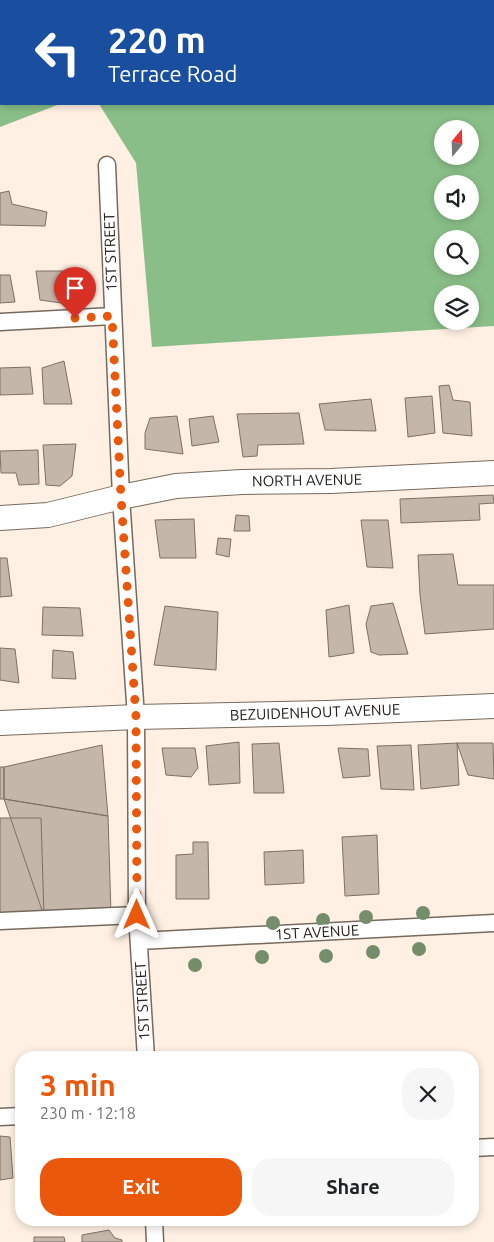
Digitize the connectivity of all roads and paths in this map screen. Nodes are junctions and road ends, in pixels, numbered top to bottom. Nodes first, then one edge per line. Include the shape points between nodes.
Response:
1 (106, 165) dead end
2 (112, 316) junction
3 (0, 322) edge
4 (494, 473) edge
5 (121, 497) junction
6 (0, 518) edge
7 (494, 706) edge
8 (136, 717) junction
9 (0, 723) edge
10 (137, 915) junction
11 (0, 921) edge
12 (494, 923) edge
13 (139, 941) junction
14 (146, 1051) edge
15 (494, 1147) edge
16 (479, 1148) edge
17 (154, 1226) edge
18 (155, 1242) edge

1 - 2 street, 1ST STREET
2 - 3 street
2 - 5 street, 1ST STREET
4 - 5 street, NORTH AVENUE via 176,486
5 - 6 street, NORTH AVENUE via 48,515
5 - 8 street, 1ST STREET
7 - 8 street, BEZUIDENHOUT AVENUE
8 - 9 street, BEZUIDENHOUT AVENUE
8 - 10 street, 1ST STREET
10 - 11 street
10 - 13 street, 1ST STREET
12 - 13 street, 1ST AVENUE
13 - 14 street, 1ST STREET
15 - 16 street
17 - 18 street

